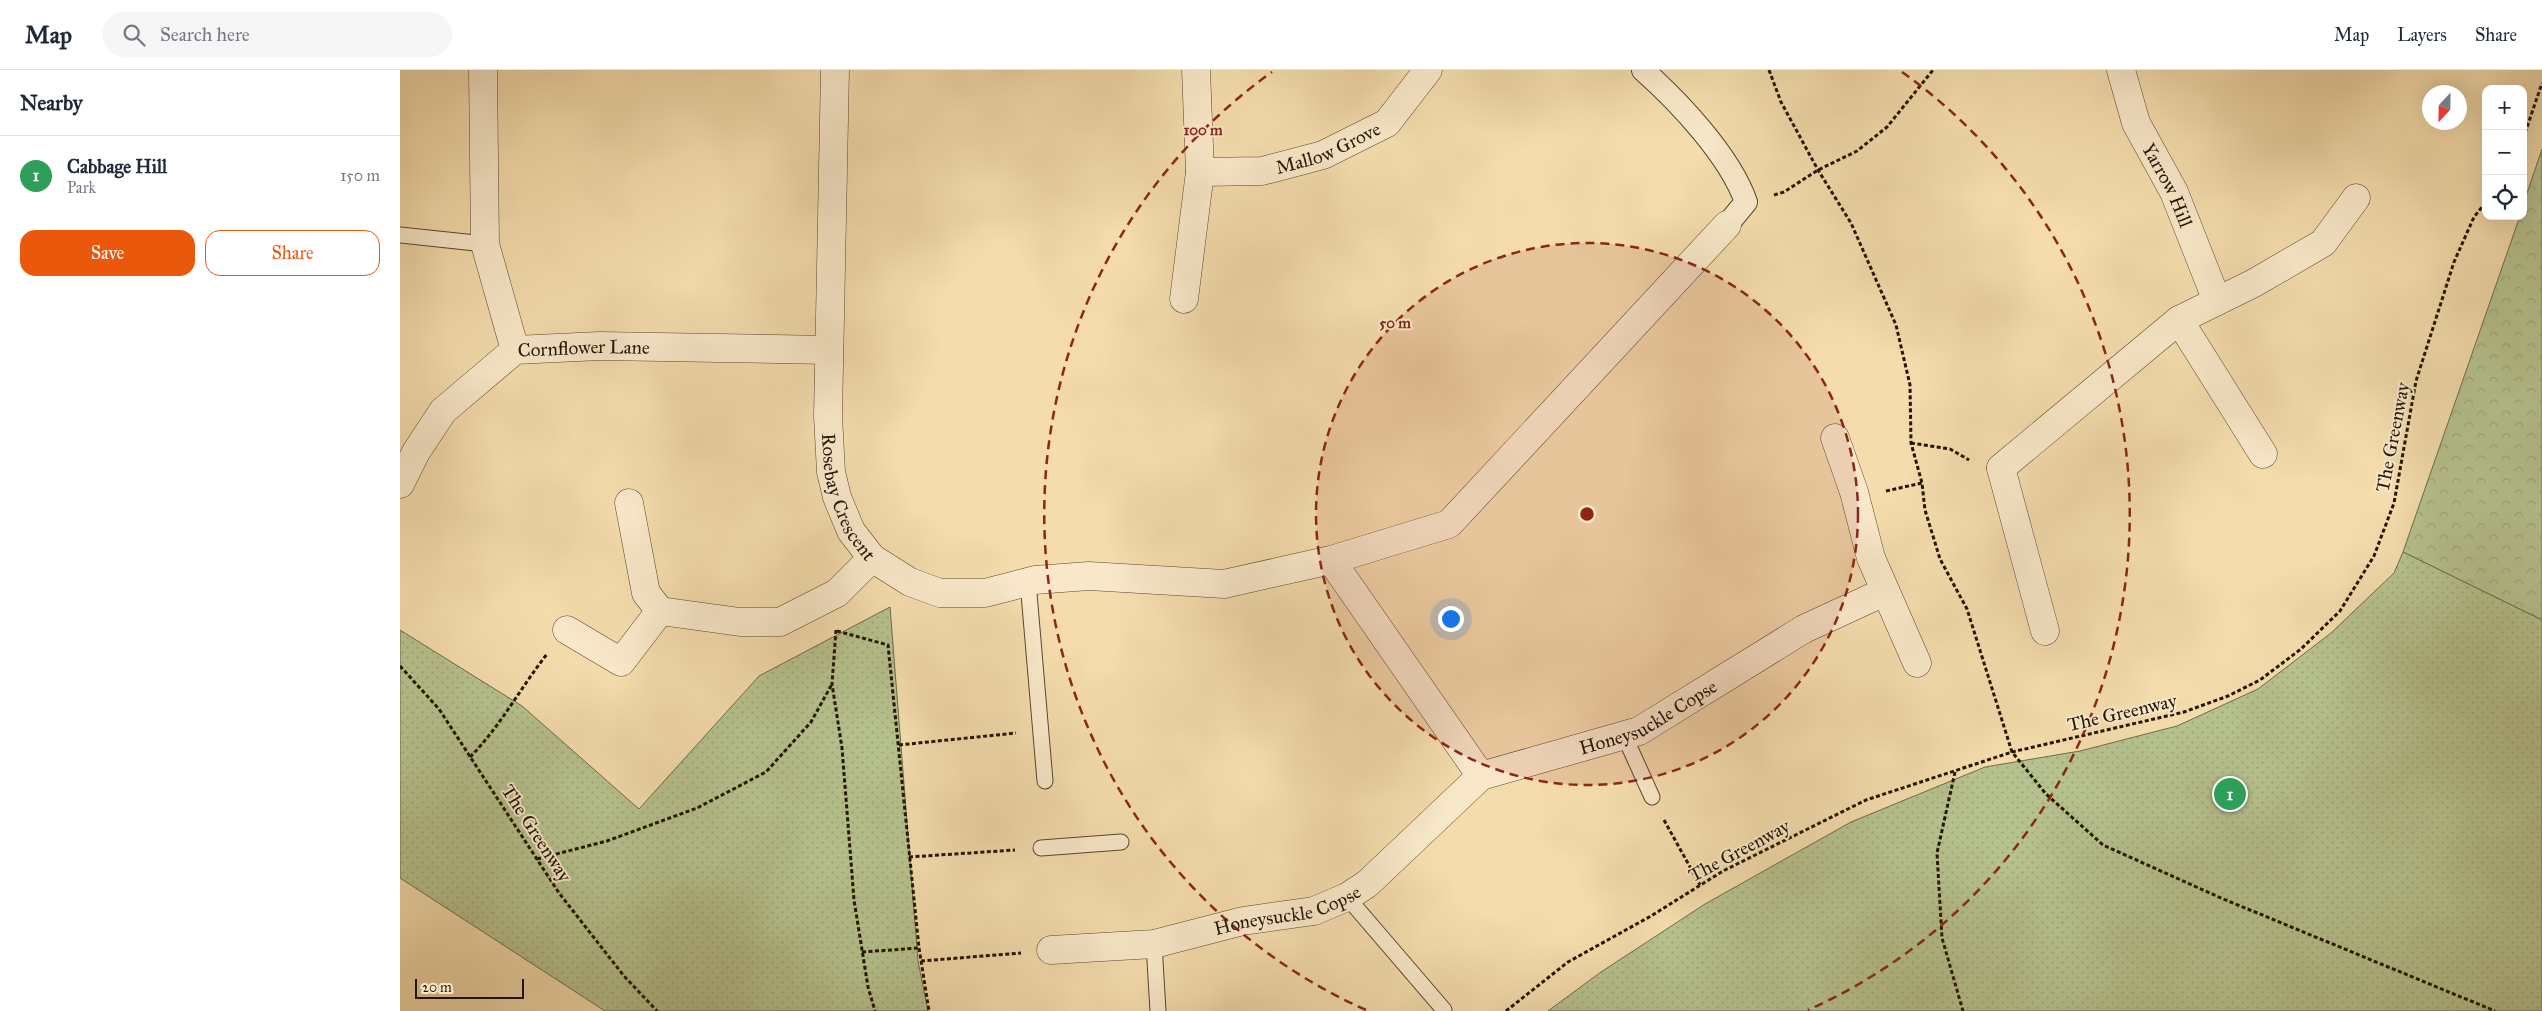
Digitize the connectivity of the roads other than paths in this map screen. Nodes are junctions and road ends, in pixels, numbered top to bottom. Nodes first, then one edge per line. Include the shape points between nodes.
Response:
1 (483, 70) edge
2 (835, 70) edge
3 (1196, 70) edge
4 (1428, 70) edge
5 (1643, 70) edge
6 (2121, 70) edge
7 (1200, 172) junction
8 (2356, 198) dead end
9 (1735, 215) joint
10 (400, 235) edge
11 (485, 244) junction
12 (1184, 299) dead end
13 (2217, 301) junction
14 (2179, 320) junction
15 (515, 350) junction
16 (830, 350) junction
17 (1835, 438) dead end
18 (2263, 454) dead end
19 (400, 484) edge
20 (629, 503) dead end
21 (872, 558) junction
22 (1331, 560) junction
23 (1028, 582) junction
24 (1884, 592) junction
25 (660, 611) junction
26 (567, 630) road end
27 (2045, 631) dead end
28 (1917, 663) dead end
29 (1624, 735) junction
30 (1481, 776) junction
31 (1045, 781) dead end
32 (1652, 797) road end
33 (1120, 842) dead end
34 (1041, 848) road end
35 (1347, 897) junction
36 (1154, 944) junction
37 (1051, 950) road end
38 (1444, 1010) edge
39 (1158, 1011) edge

1 - 11 street
2 - 16 street, Rosebay Crescent
3 - 7 street
4 - 7 street, Mallow Grove via 1386,124 1324,155 1262,171
5 - 9 street via 1672,96 1730,170 1746,202
6 - 13 street, Yarrow Hill via 2136,123 2174,192
7 - 12 street
8 - 13 street via 2323,242
9 - 22 street, Rosebay Crescent via 1449,524
10 - 11 lane
11 - 15 street
13 - 14 street
14 - 18 street
14 - 27 street via 1994,468
15 - 16 street, Cornflower Lane via 600,346
15 - 19 street, Cornflower Lane via 443,411
16 - 21 street, Rosebay Crescent via 828,416 831,472 851,531
17 - 24 street
20 - 25 street via 646,594
21 - 23 street, Rosebay Crescent via 910,582 940,593 985,593
21 - 25 street via 837,593 780,622 740,622
22 - 23 street, Rosebay Crescent via 1224,584 1089,576
22 - 30 street
23 - 31 lane
24 - 28 street
24 - 29 street, Honeysuckle Copse via 1804,629 1639,731
25 - 26 street via 621,662
29 - 30 street, Honeysuckle Copse
29 - 32 lane
30 - 35 street, Honeysuckle Copse via 1367,884
33 - 34 lane
35 - 36 street, Honeysuckle Copse via 1314,911 1243,921
35 - 38 lane
36 - 37 street, Honeysuckle Copse
36 - 39 lane

